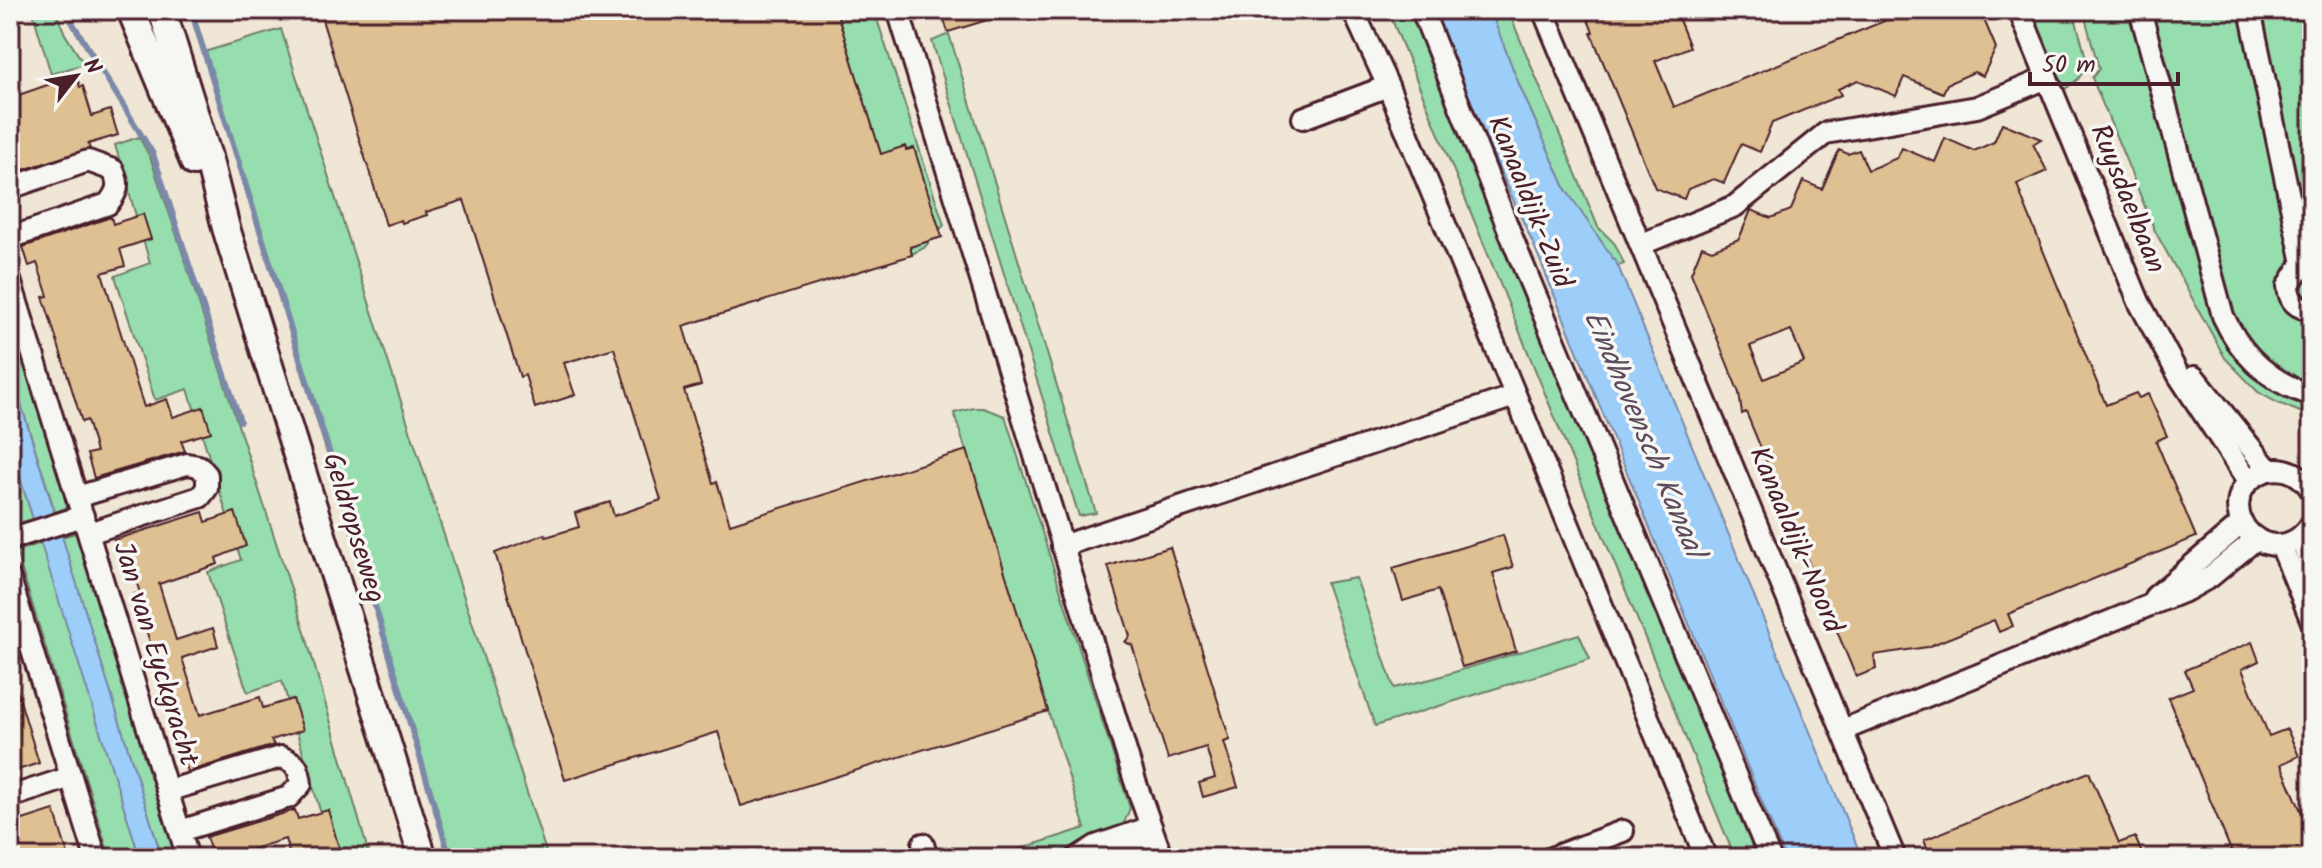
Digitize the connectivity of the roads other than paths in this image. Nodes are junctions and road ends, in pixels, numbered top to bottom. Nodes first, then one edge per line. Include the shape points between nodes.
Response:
1 (131, 10) edge
2 (162, 10) edge
3 (898, 10) edge
4 (1353, 10) edge
5 (1422, 10) edge
6 (1543, 10) edge
7 (2019, 10) edge
8 (2140, 10) edge
9 (2250, 10) edge
10 (2047, 78) junction
11 (1388, 86) junction
12 (1303, 118) dead end
13 (10, 188) edge
14 (226, 228) junction
15 (10, 238) edge
16 (1642, 244) junction
17 (2308, 268) edge
18 (10, 280) edge
19 (2312, 309) edge
20 (2159, 338) junction
21 (2312, 395) edge
22 (1515, 396) junction
23 (2268, 469) junction
24 (2248, 481) junction
25 (2312, 489) edge
26 (80, 516) junction
27 (2242, 523) junction
28 (2298, 535) edge
29 (11, 539) edge
30 (2256, 539) junction
31 (1062, 546) junction
32 (2312, 571) edge
33 (10, 579) edge
34 (2146, 605) junction
35 (2312, 622) edge
36 (19, 637) edge
37 (1843, 730) junction
38 (71, 777) junction
39 (167, 791) junction
40 (10, 797) edge
41 (180, 831) junction
42 (1623, 831) dead end
43 (1157, 843) edge
44 (421, 854) edge
45 (96, 858) edge
46 (188, 858) edge
47 (1077, 858) edge
48 (1114, 858) edge
49 (1551, 858) edge
50 (1706, 858) edge
51 (1770, 858) edge
52 (1895, 858) edge

1 - 14 main road, Geldropseweg
2 - 14 main road, Geldropseweg
3 - 31 street
4 - 11 street
5 - 51 street, Kanaaldijk-Zuid
6 - 16 street, Kanaaldijk-Noord
7 - 10 street, Ruysdaelbaan
8 - 21 street via 2223,316 2260,369
9 - 17 street
10 - 16 street via 1977,107 1826,133 1735,206
10 - 20 street, Ruysdaelbaan via 2139,302
11 - 12 street
11 - 22 street
13 - 15 street via 88,161 113,170 119,182 108,204
14 - 44 main road, Geldropseweg
16 - 37 street, Kanaaldijk-Noord
17 - 19 street via 2293,274 2288,292 2300,308
18 - 26 street, Jan van Eyckgracht
20 - 23 street, Ruysdaelbaan
20 - 24 street, Ruysdaelbaan
22 - 31 street
22 - 50 street
23 - 24 street
23 - 25 street via 2293,471
24 - 27 street via 2241,494
26 - 26 street, Jan van Eyckgracht via 200,497 207,475 199,466 187,464
26 - 29 street, Jan van Eyckgracht
26 - 39 street, Jan van Eyckgracht
27 - 30 street
27 - 34 street
28 - 30 street via 2268,544
28 - 32 street
28 - 35 street
30 - 34 street via 2210,577
31 - 43 street
33 - 36 street
34 - 37 street
36 - 38 street
37 - 52 street, Kanaaldijk-Noord
38 - 40 street
38 - 45 street
39 - 41 street, Jan van Eyckgracht
39 - 41 street, Jan van Eyckgracht via 281,757 300,769 301,784 289,797
41 - 46 street, Jan van Eyckgracht
42 - 49 street
43 - 47 street via 1096,846
43 - 48 street

